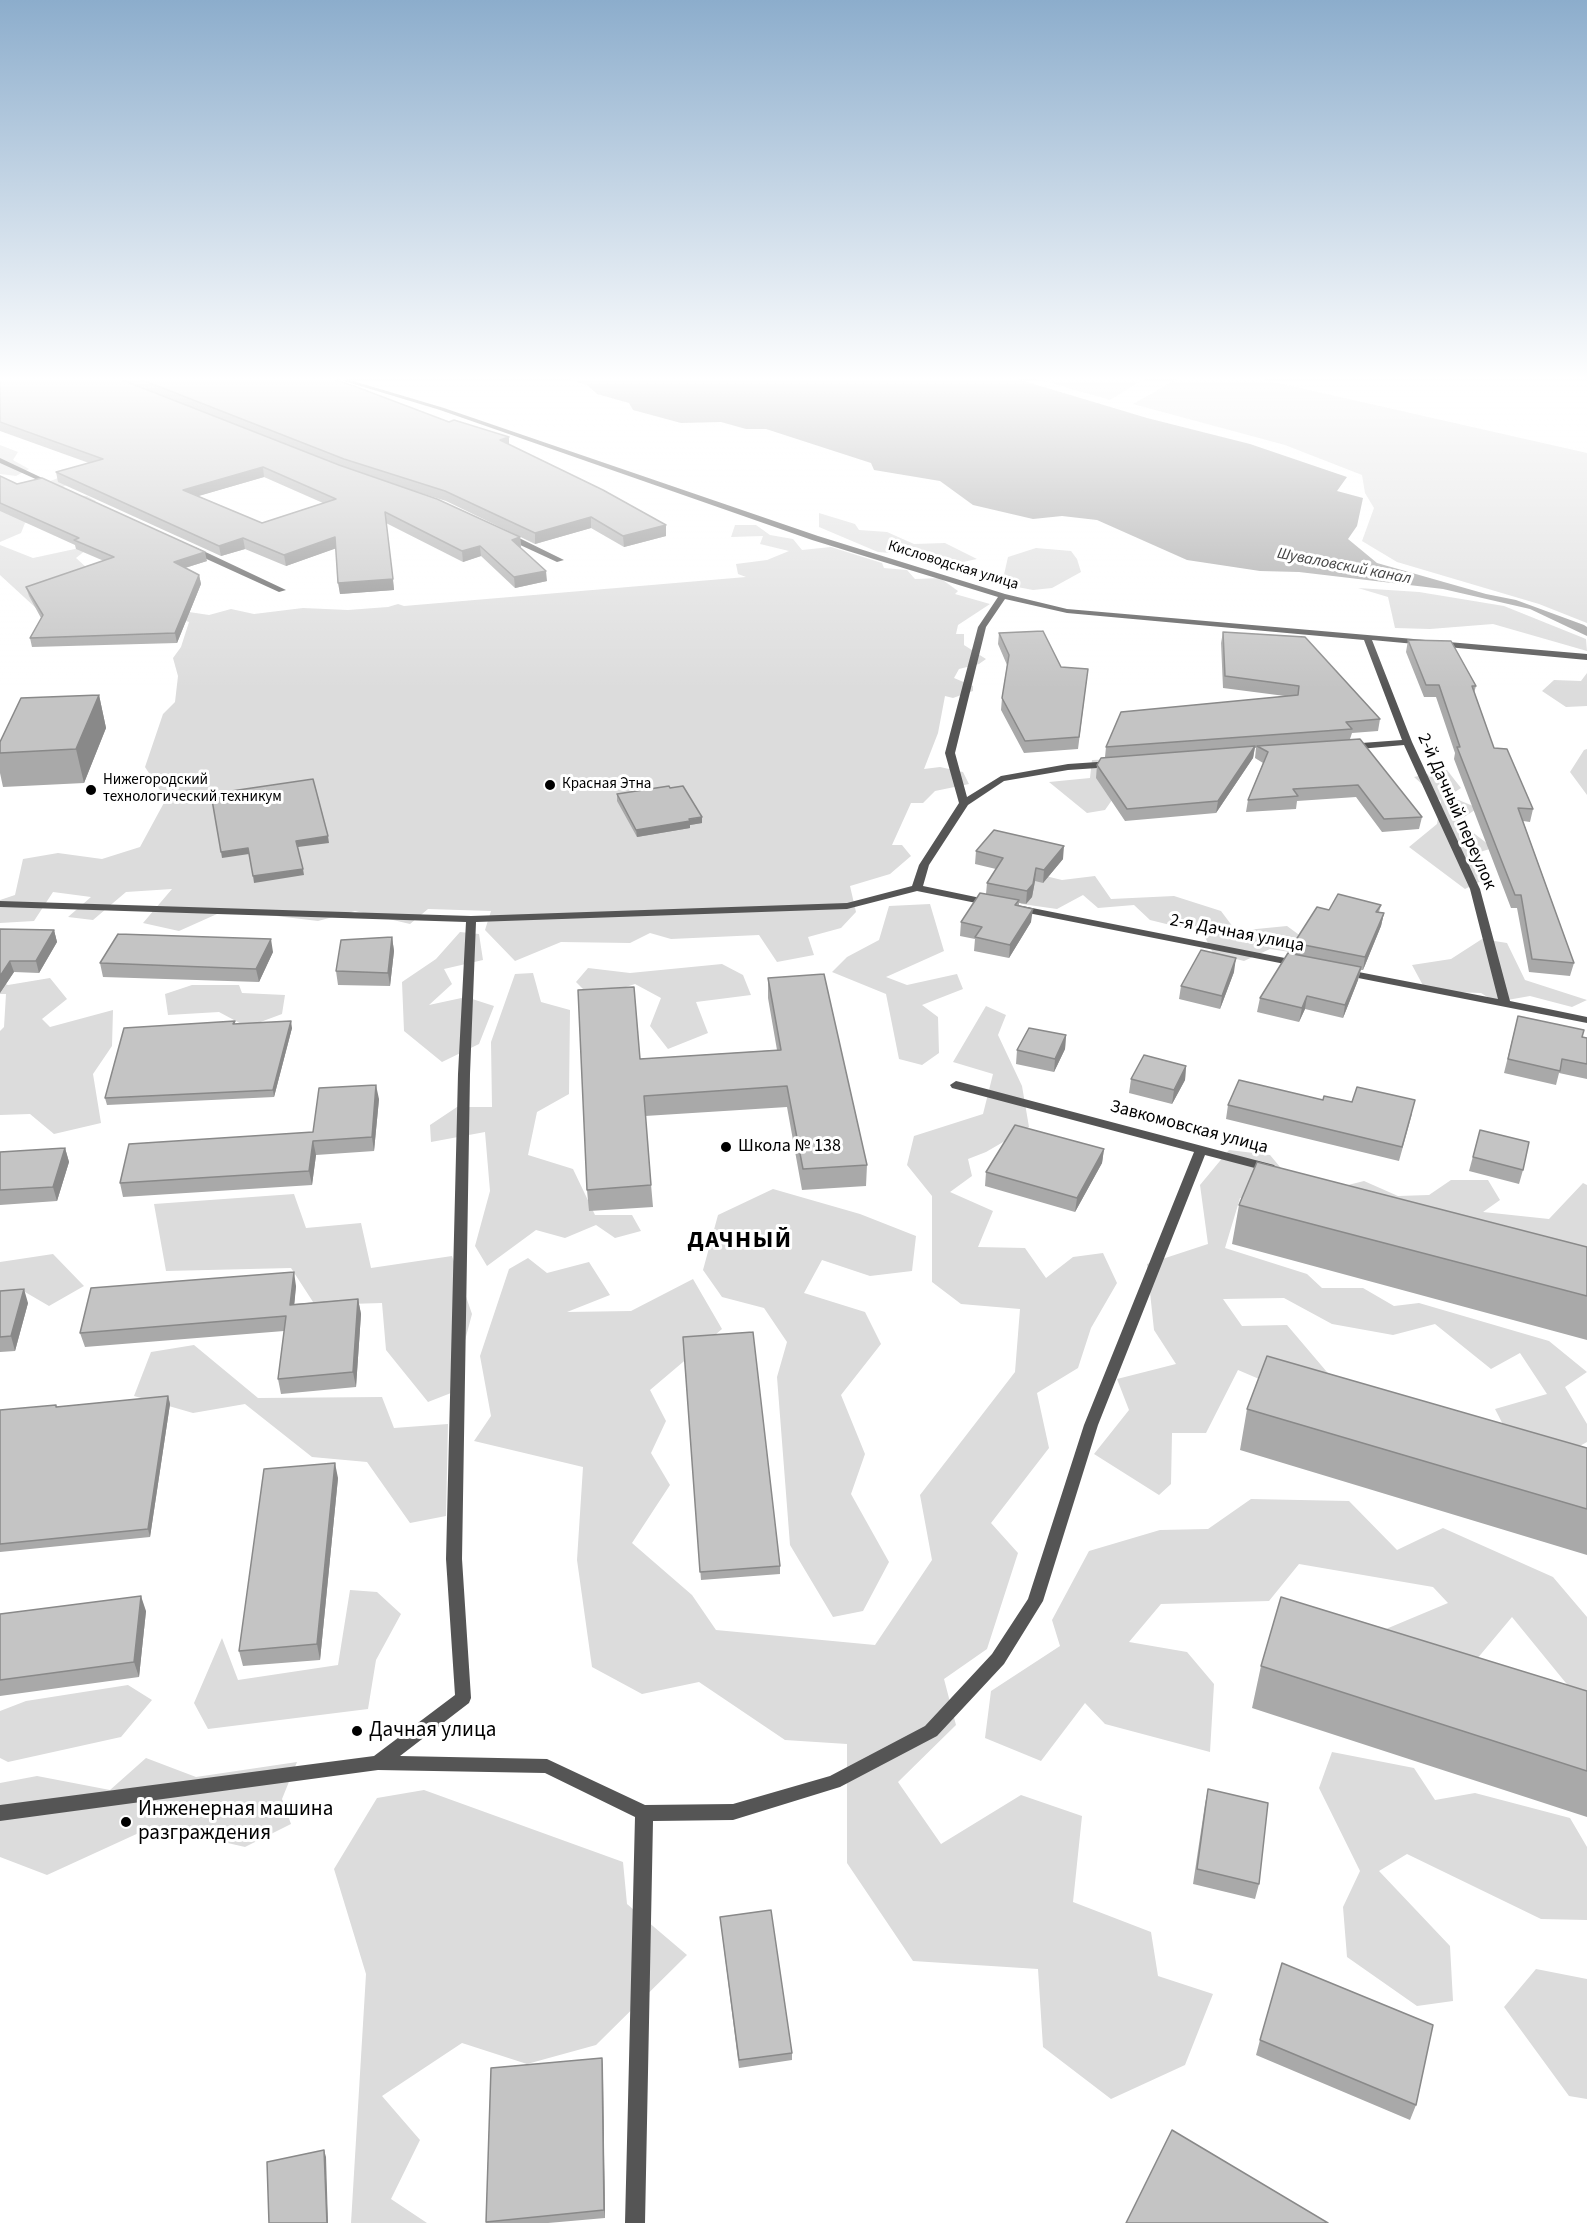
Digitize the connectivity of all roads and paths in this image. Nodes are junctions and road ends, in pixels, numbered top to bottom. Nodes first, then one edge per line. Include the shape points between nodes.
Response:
1 (46, 482) edge
2 (652, 482) edge
3 (61, 489) edge
4 (496, 530) edge
5 (187, 547) edge
6 (560, 560) dead end
7 (282, 590) dead end
8 (1003, 596) junction
9 (1367, 638) junction
10 (1587, 657) edge
11 (1407, 742) junction
12 (1336, 747) edge
13 (1126, 763) edge
14 (964, 803) junction
15 (917, 888) junction
16 (0, 904) edge
17 (999, 904) edge
18 (1011, 907) edge
19 (471, 919) junction
20 (1317, 967) edge
21 (1329, 969) edge
22 (1505, 1004) junction
23 (1587, 1020) edge
24 (956, 1085) dead end
25 (1201, 1150) junction
26 (1281, 1171) edge
27 (378, 1763) junction
28 (0, 1813) edge
29 (644, 1813) junction
30 (635, 2223) edge

1 - 3 street
2 - 8 street, Кисловодская улица via 815,538
4 - 6 street
5 - 7 street
8 - 9 street, Кисловодская улица via 1067,611
8 - 14 street via 982,627 950,753
9 - 10 street, Кисловодская улица
9 - 11 street, 2-й Дачный переулок
11 - 12 street
11 - 22 street, 2-й Дачный переулок via 1475,889
13 - 14 street via 1001,778
14 - 15 street via 924,865
15 - 17 street
15 - 19 street via 847,906
16 - 19 street
18 - 20 street, 2-я Дачная улица
19 - 27 street via 454,1560 463,1698
21 - 22 street
22 - 23 street
24 - 25 street, Завкомовская улица
25 - 26 street, Завкомовская улица
25 - 29 street via 1091,1425 1035,1600 998,1659 931,1731 834,1782 733,1812
27 - 28 street
27 - 29 street via 547,1766
29 - 30 street

